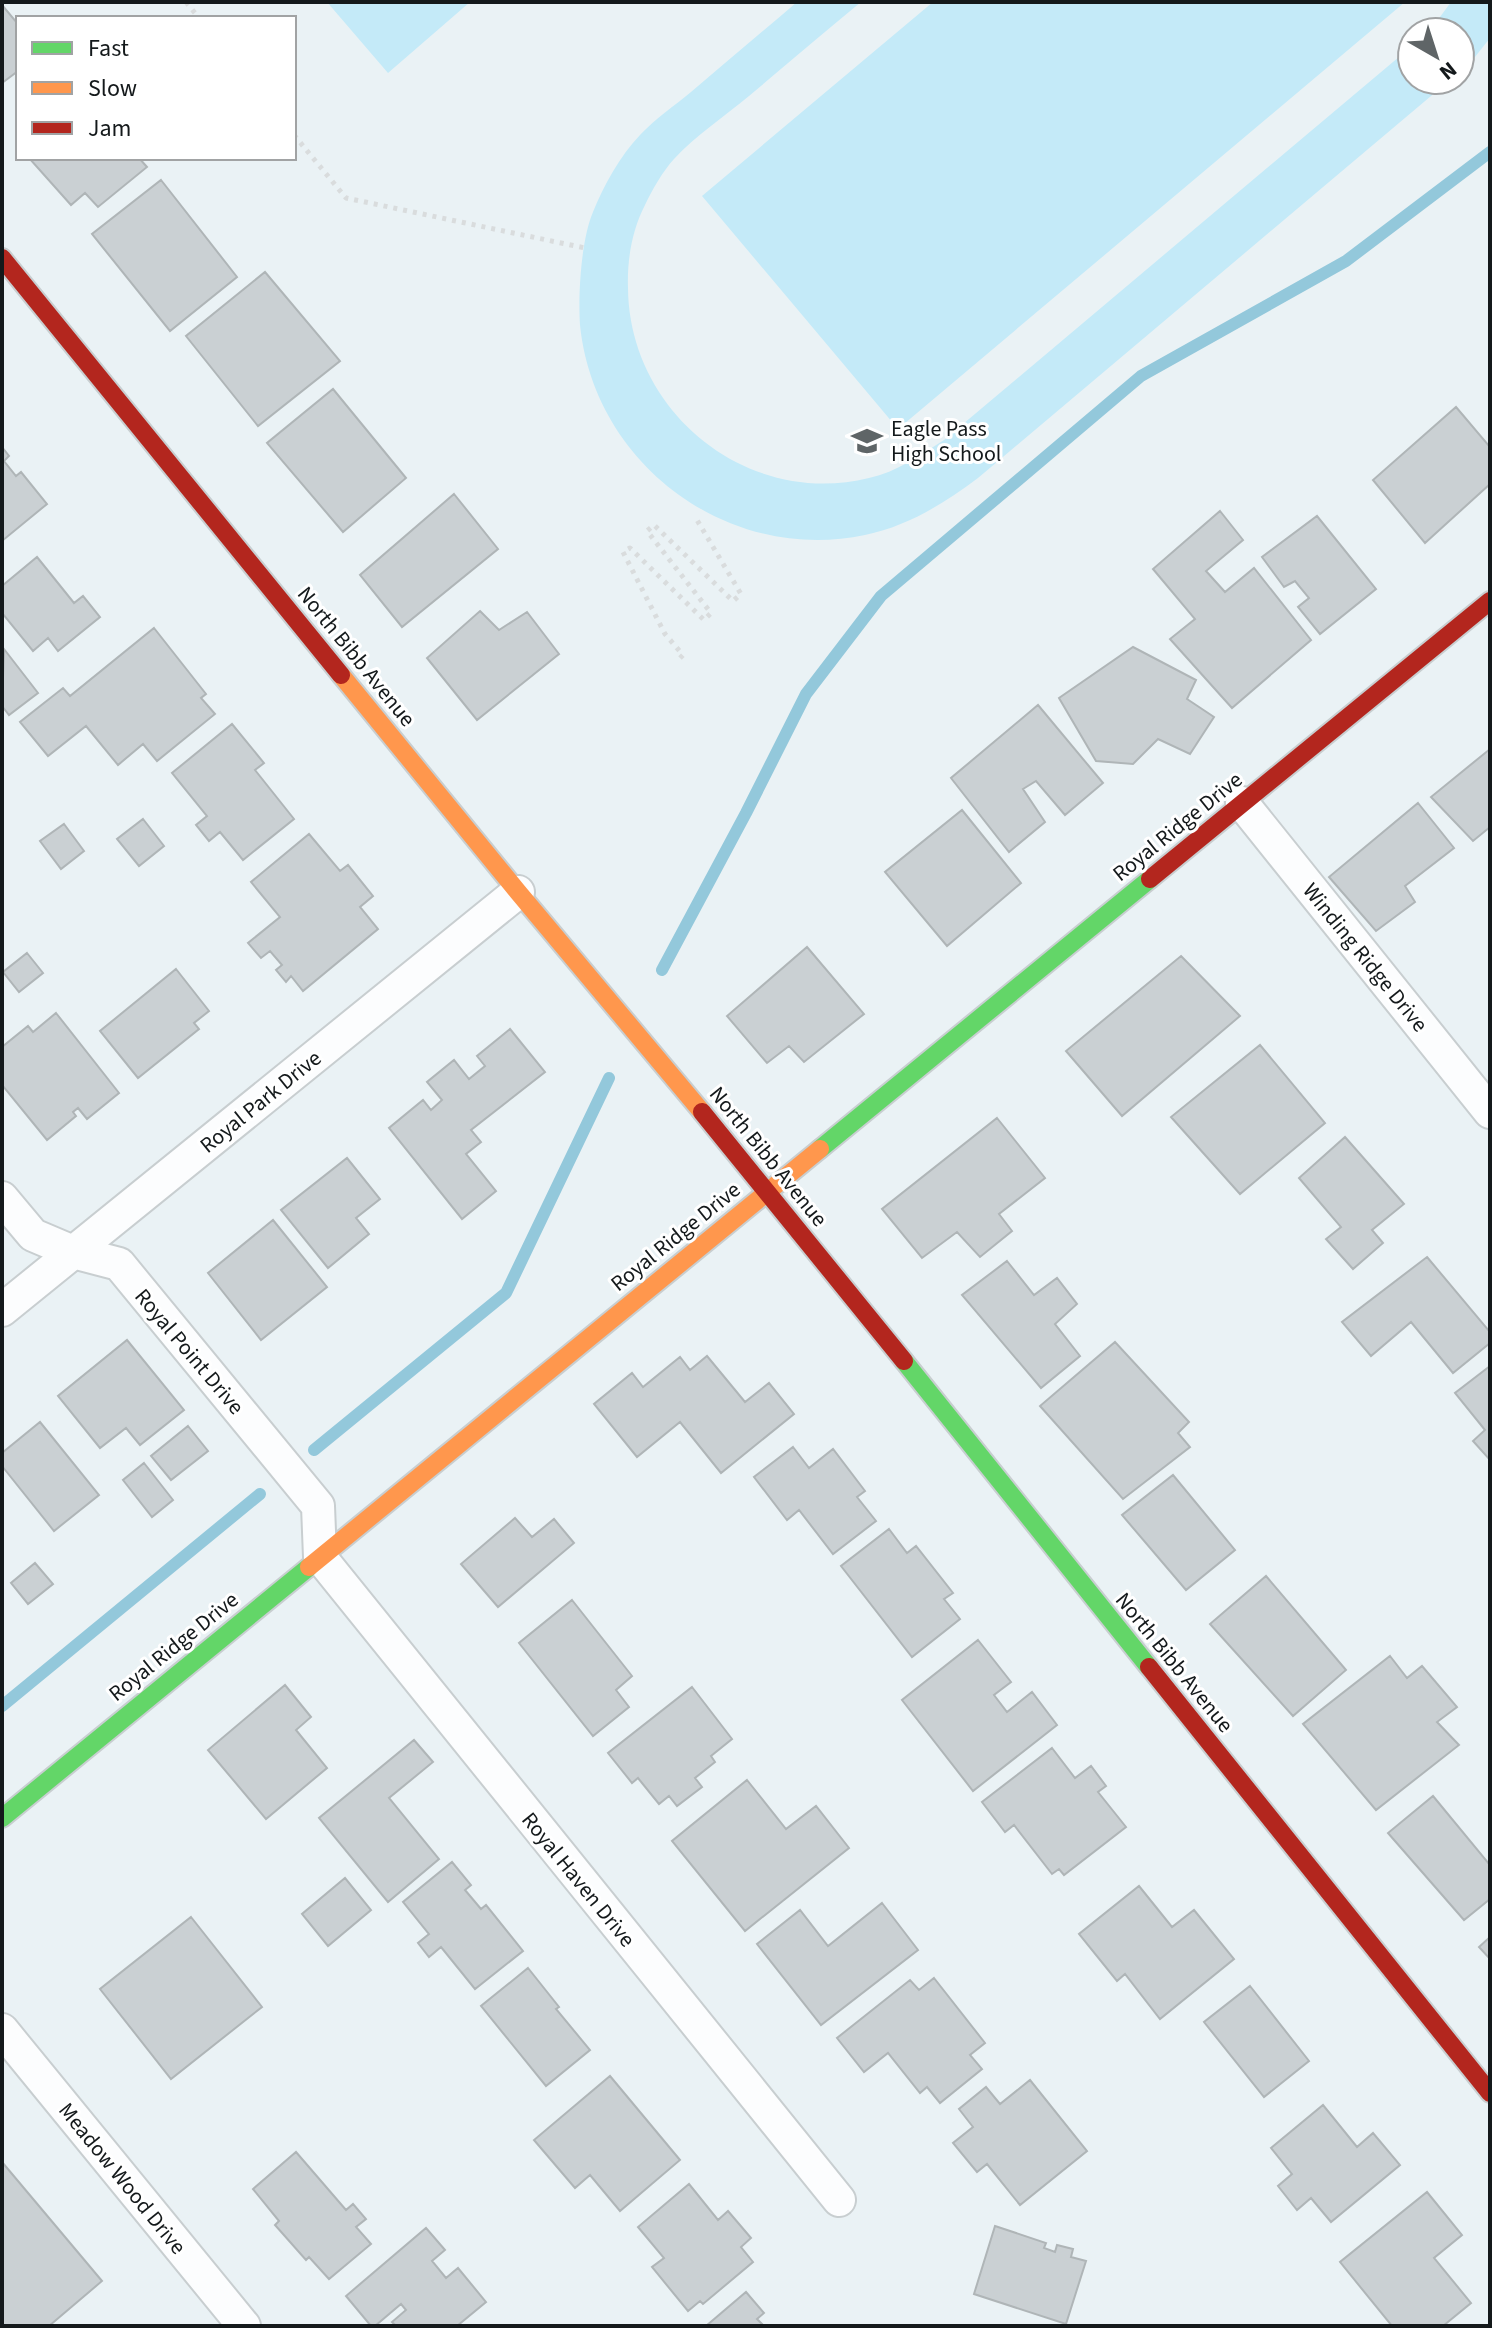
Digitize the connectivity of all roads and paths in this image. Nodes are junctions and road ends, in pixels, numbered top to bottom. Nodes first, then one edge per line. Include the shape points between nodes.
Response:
1 (296, 137) edge
2 (585, 248) dead end
3 (2, 258) edge
4 (697, 520) dead end
5 (1490, 601) edge
6 (680, 658) dead end
7 (1242, 803) junction
8 (518, 892) junction
9 (1490, 1112) edge
10 (768, 1191) junction
11 (2, 1198) edge
12 (73, 1252) junction
13 (2, 1310) edge
14 (320, 1557) junction
15 (2, 1818) edge
16 (2, 2030) edge
17 (1490, 2093) edge
18 (839, 2200) dead end
19 (244, 2326) edge

1 - 2 path via 346,198
3 - 8 main road, North Bibb Avenue
4 - 6 path via 741,594 733,601 654,525 647,531 711,613 704,620 630,548 623,552 665,634 683,655
5 - 7 main road, Royal Ridge Drive
7 - 9 street, Winding Ridge Drive
7 - 10 main road, Royal Ridge Drive
8 - 10 main road, North Bibb Avenue
8 - 12 street, Royal Park Drive
10 - 14 main road, Royal Ridge Drive
10 - 17 main road, North Bibb Avenue
11 - 12 street, Royal Point Drive via 33,1235
12 - 13 street, Royal Park Drive
12 - 14 street, Royal Point Drive via 119,1264 318,1506
14 - 15 main road, Royal Ridge Drive
14 - 18 street, Royal Haven Drive
16 - 19 street, Meadow Wood Drive

